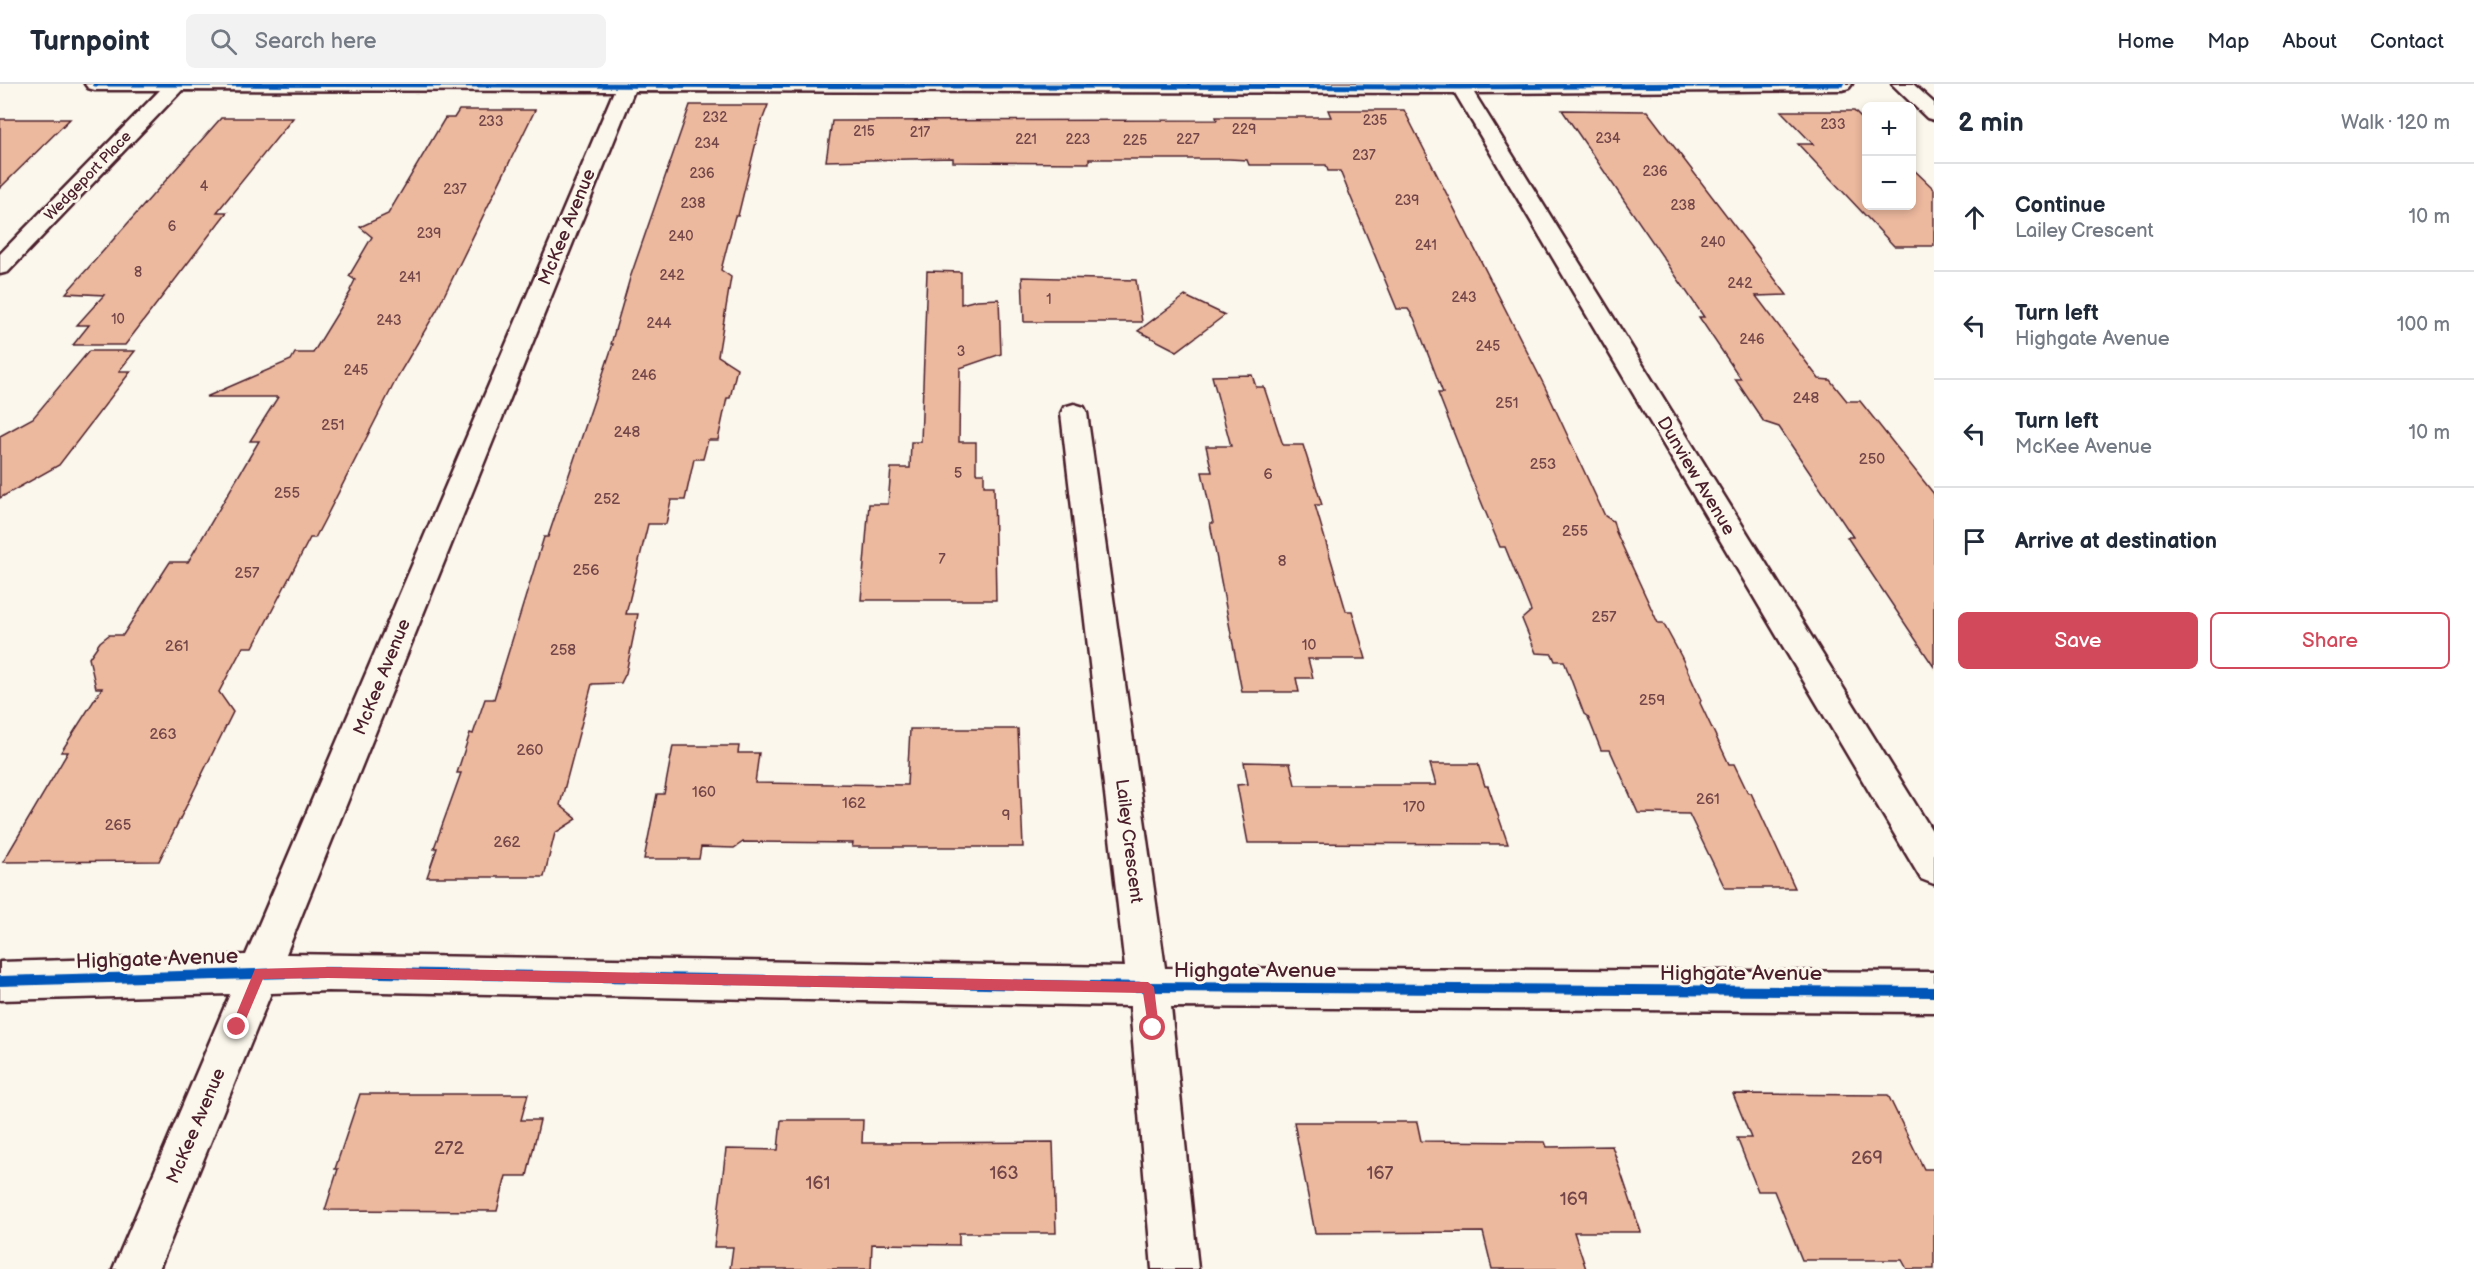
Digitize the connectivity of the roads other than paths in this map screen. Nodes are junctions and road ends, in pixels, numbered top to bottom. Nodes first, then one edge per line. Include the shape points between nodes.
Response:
1 (95, 84) edge
2 (177, 84) edge
3 (1842, 84) edge
4 (1902, 84) edge
5 (627, 85) edge
6 (1460, 86) edge
7 (1934, 114) edge
8 (0, 267) edge
9 (1074, 413) dead end
10 (1934, 867) edge
11 (259, 974) junction
12 (0, 981) edge
13 (1148, 987) junction
14 (1934, 992) edge
15 (136, 1269) edge
16 (1175, 1269) edge

1 - 2 street
2 - 5 street
2 - 8 street, Wedgeport Place
3 - 6 street
4 - 7 street
5 - 6 street
5 - 11 street, McKee Avenue
6 - 10 street, Dunview Avenue
9 - 13 street, Lailey Crescent
11 - 12 street, Highgate Avenue
11 - 13 street, Highgate Avenue
11 - 15 street, McKee Avenue
13 - 14 street, Highgate Avenue
13 - 16 street, Lailey Crescent

